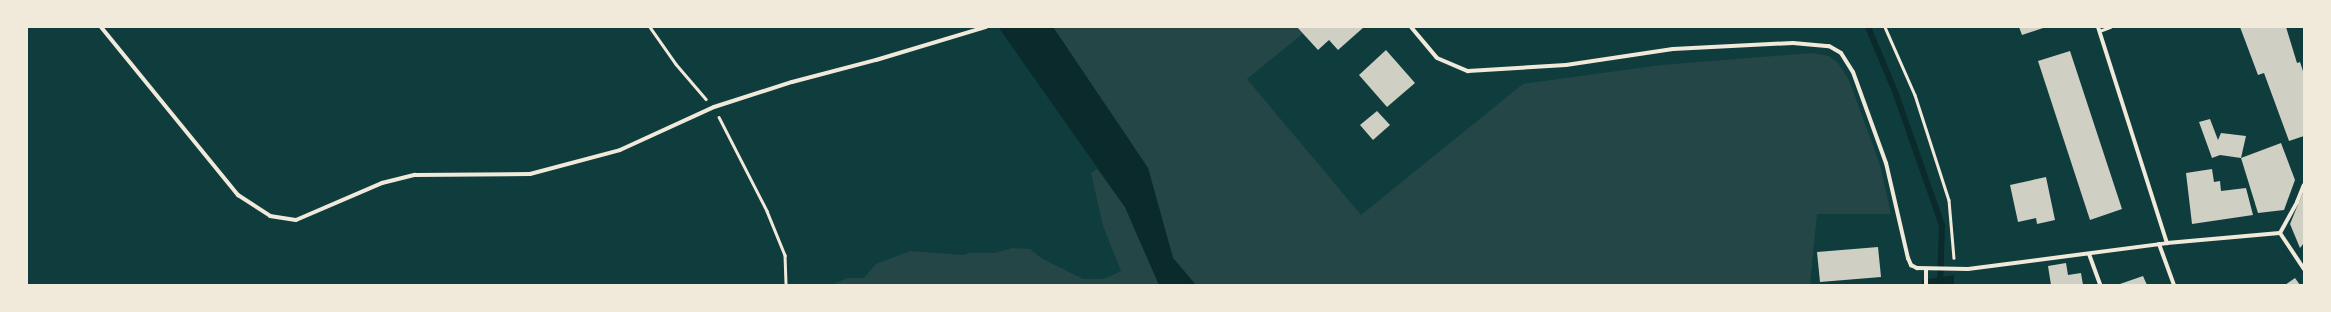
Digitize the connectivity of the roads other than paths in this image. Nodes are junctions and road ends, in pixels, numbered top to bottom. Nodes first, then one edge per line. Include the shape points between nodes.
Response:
1 (101, 27) edge
2 (986, 27) edge
3 (1411, 27) edge
4 (2110, 27) edge
5 (2098, 29) edge
6 (2304, 185) edge
7 (2280, 233) junction
8 (2167, 243) junction
9 (2159, 244) junction
10 (2089, 254) junction
11 (2304, 269) edge
12 (1926, 270) junction
13 (1926, 285) edge
14 (2100, 285) edge
15 (2174, 285) edge

1 - 2 street via 238,195 270,216 296,220 382,183 415,175 530,174 620,150 714,107
3 - 12 street via 1437,58 1468,71 1566,65 1673,50 1793,42 1830,46 1841,53 1853,72 1886,164 1911,265
4 - 5 lane
5 - 8 street
6 - 7 street
7 - 8 street
7 - 11 street
8 - 9 street
9 - 10 street
9 - 15 street
10 - 12 street via 1968,269
10 - 14 street
12 - 13 street

